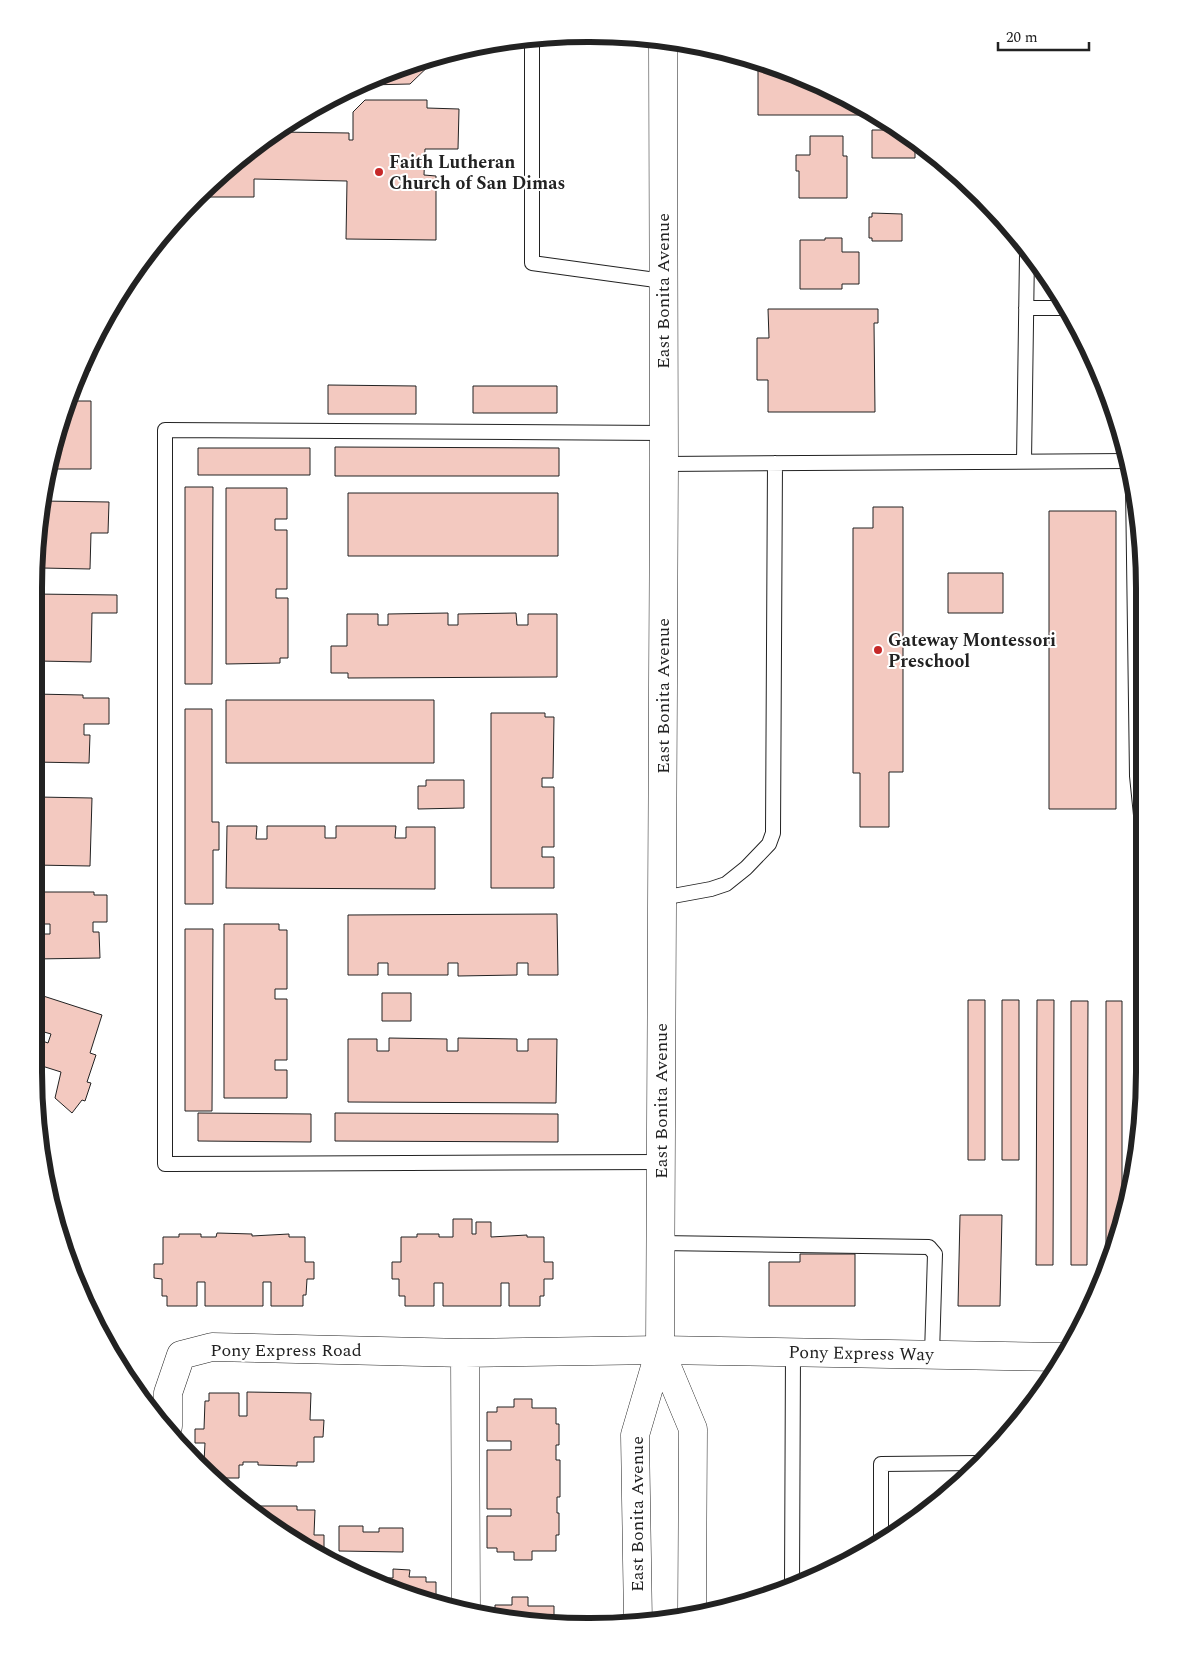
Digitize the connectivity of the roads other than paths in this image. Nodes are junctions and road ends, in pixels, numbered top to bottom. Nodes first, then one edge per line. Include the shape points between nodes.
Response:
1 (532, 46) edge
2 (663, 48) edge
3 (1027, 262) edge
4 (663, 281) junction
5 (1026, 308) junction
6 (1057, 308) edge
7 (664, 433) junction
8 (1120, 460) edge
9 (1024, 461) junction
10 (776, 463) junction
11 (664, 464) junction
12 (1134, 552) edge
13 (1136, 704) edge
14 (662, 898) junction
15 (661, 1162) junction
16 (660, 1243) junction
17 (660, 1350) junction
18 (793, 1352) junction
19 (465, 1353) junction
20 (932, 1354) junction
21 (1054, 1357) edge
22 (168, 1419) edge
23 (969, 1463) edge
24 (881, 1532) edge
25 (792, 1578) edge
26 (466, 1603) edge
27 (692, 1608) edge
28 (638, 1615) edge

1 - 4 lane via 532,264
2 - 4 main road, East Bonita Avenue
3 - 5 lane
4 - 7 main road, East Bonita Avenue
5 - 6 lane
5 - 9 lane
7 - 11 main road, East Bonita Avenue
7 - 15 lane via 165,430 165,1164
8 - 9 lane
9 - 10 lane
10 - 11 lane
10 - 14 lane via 773,833 769,844 726,884
11 - 14 main road, East Bonita Avenue
12 - 13 lane
14 - 15 main road, East Bonita Avenue
15 - 16 main road, East Bonita Avenue
16 - 17 main road, East Bonita Avenue
16 - 20 lane via 929,1246 935,1254
17 - 18 main road, Pony Express Way
17 - 19 main road, Pony Express Road
17 - 27 main road, East Bonita Avenue via 693,1429
17 - 28 main road, East Bonita Avenue via 635,1435
18 - 20 main road, Pony Express Way
18 - 25 lane
19 - 22 main road, Pony Express Road via 212,1347 181,1355 168,1393
19 - 26 main road
20 - 21 main road, Pony Express Way
23 - 24 lane via 881,1464

